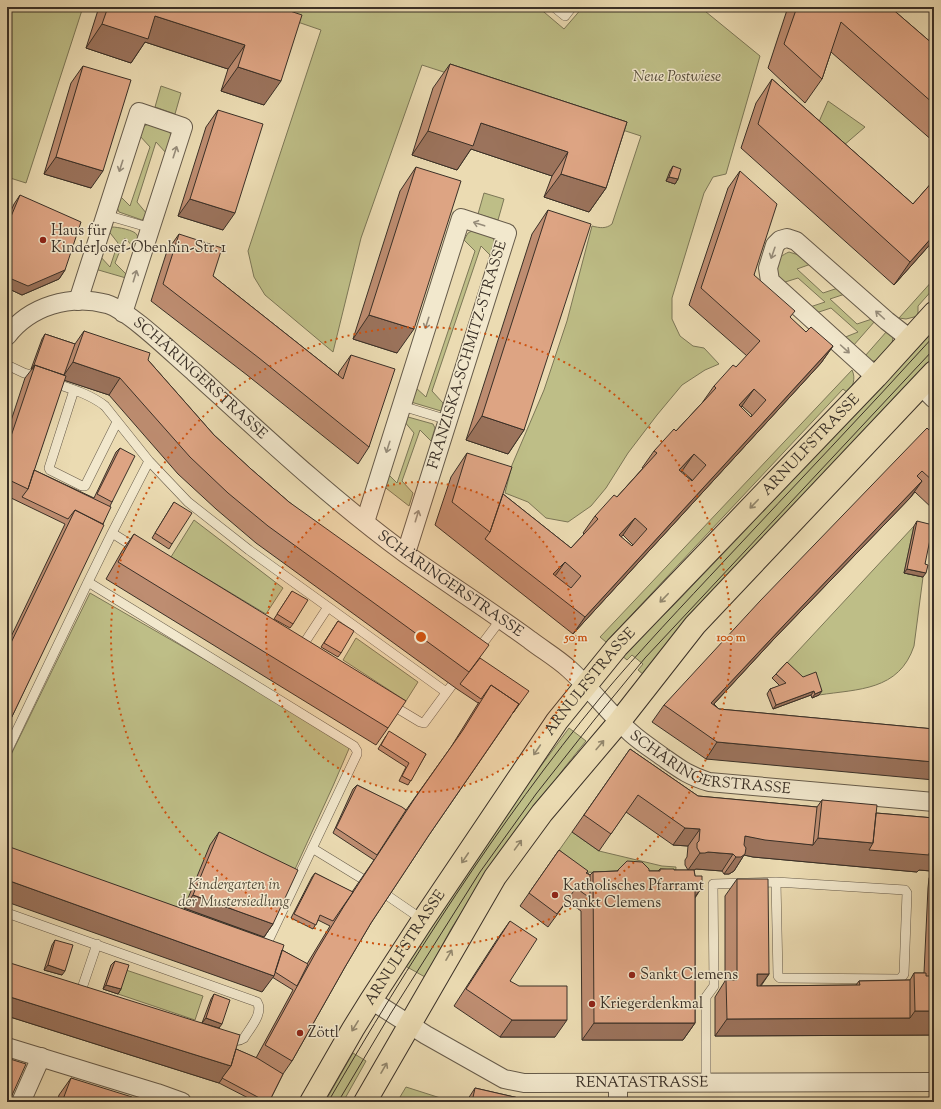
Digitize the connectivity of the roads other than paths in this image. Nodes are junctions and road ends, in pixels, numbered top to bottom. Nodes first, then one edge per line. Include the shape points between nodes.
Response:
1 (554, 7) edge
2 (572, 7) edge
3 (106, 215) junction
4 (151, 228) junction
5 (78, 301) junction
6 (124, 313) junction
7 (934, 313) edge
8 (7, 336) edge
9 (910, 339) junction
10 (7, 365) edge
11 (876, 377) junction
12 (930, 386) edge
13 (74, 390) junction
14 (402, 406) junction
15 (448, 420) junction
16 (117, 422) junction
17 (150, 461) junction
18 (365, 522) junction
19 (112, 533) junction
20 (406, 553) junction
21 (146, 554) edge
22 (88, 582) junction
23 (328, 606) junction
24 (501, 619) junction
25 (301, 648) edge
26 (472, 659) edge
27 (586, 685) junction
28 (381, 698) edge
29 (619, 722) junction
30 (7, 751) edge
31 (934, 802) edge
32 (312, 848) junction
33 (361, 878) edge
34 (776, 882) junction
35 (388, 896) edge
36 (7, 913) edge
37 (423, 920) junction
38 (96, 944) junction
39 (252, 944) edge
40 (80, 994) edge
41 (371, 1000) junction
42 (409, 1024) junction
43 (7, 1047) edge
44 (223, 1050) edge
45 (41, 1057) junction
46 (934, 1082) edge
47 (706, 1083) junction
48 (618, 1084) junction
49 (21, 1102) edge
50 (182, 1102) edge
51 (311, 1102) edge
52 (365, 1102) edge
53 (618, 1102) edge

1 - 2 lane via 565,16
3 - 4 lane
4 -> 3 street via 183,127 139,112
3 - 5 street
6 -> 4 street
5 - 6 street, SCHÄRINGERSTRASSE via 109,305
5 - 8 street, SCHÄRINGERSTRASSE via 60,302 42,308 27,317
6 - 18 street, SCHÄRINGERSTRASSE
7 - 9 main road, ARNULFSTRASSE
9 - 11 main road, ARNULFSTRASSE
9 -> 11 street via 796,241 788,238 780,240 775,245 768,268 770,281
10 - 13 lane
11 -> 27 main road, ARNULFSTRASSE via 617,646
12 - 29 main road via 695,625
13 - 16 lane via 100,402
13 - 16 lane via 50,470 85,486
14 - 15 lane
15 -> 14 street, FRANZISKA-SCHMITZ-STRASSE via 507,233 461,218
14 -> 18 street, FRANZISKA-SCHMITZ-STRASSE
20 -> 15 street, FRANZISKA-SCHMITZ-STRASSE
16 - 17 lane
17 - 19 lane
17 - 23 lane via 188,502 249,550
18 - 20 street, SCHÄRINGERSTRASSE
19 - 21 lane
19 - 22 lane
20 - 24 street, SCHÄRINGERSTRASSE
22 - 30 lane
22 - 32 lane via 356,748 357,754
23 - 25 lane
23 - 28 lane via 449,689 422,723
24 - 26 lane
24 - 27 street, SCHÄRINGERSTRASSE via 568,668
27 - 29 street, SCHÄRINGERSTRASSE
27 -> 37 main road, ARNULFSTRASSE via 556,721
29 - 31 street, SCHÄRINGERSTRASSE via 686,774 709,782
42 -> 29 main road via 495,878 542,812
32 - 33 lane
32 - 39 lane via 270,939 259,946
34 - 34 lane via 905,890 907,893 904,974 901,978 778,977
34 - 47 lane via 713,884 714,986 706,997
35 - 37 lane
36 - 38 lane
37 - 41 main road, ARNULFSTRASSE
38 - 40 lane
38 - 44 lane via 256,1002 259,1012 244,1038 235,1042 223,1038
41 - 42 street, RENATASTRASSE
41 -> 51 main road, ARNULFSTRASSE
42 - 48 street, RENATASTRASSE via 504,1079 514,1082
52 -> 42 main road
43 - 45 street
45 - 49 street
45 - 50 street
46 - 47 street, RENATASTRASSE
47 - 48 street, RENATASTRASSE
48 - 53 street

